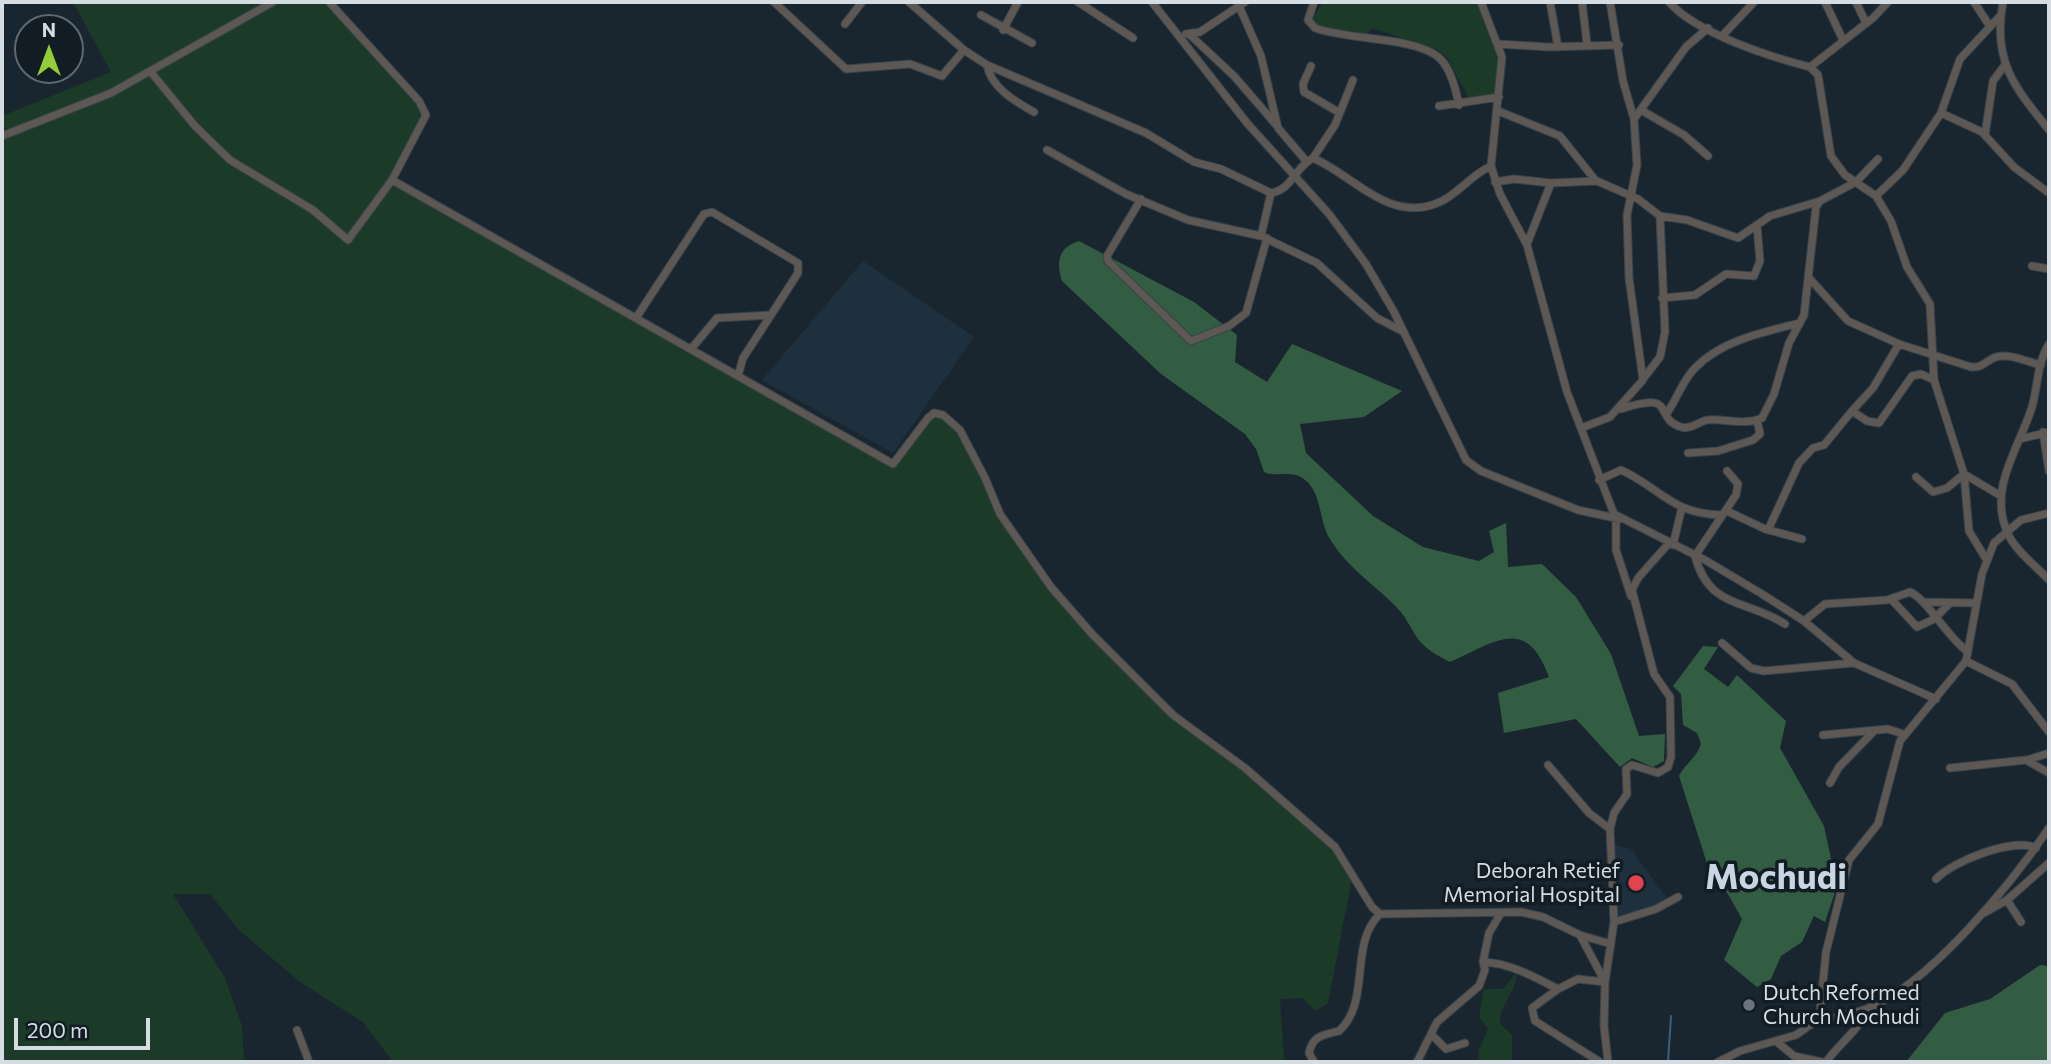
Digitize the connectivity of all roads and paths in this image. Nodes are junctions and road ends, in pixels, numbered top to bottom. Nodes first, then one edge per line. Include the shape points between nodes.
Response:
1 (273, 2) edge
2 (329, 2) edge
3 (774, 2) edge
4 (862, 2) edge
5 (909, 2) edge
6 (1018, 2) edge
7 (1081, 2) edge
8 (1152, 2) edge
9 (1314, 2) edge
10 (1481, 2) edge
11 (1550, 2) edge
12 (1582, 2) edge
13 (1611, 2) edge
14 (1669, 2) edge
15 (1754, 2) edge
16 (1825, 2) edge
17 (1856, 2) edge
18 (1888, 2) edge
19 (1974, 2) edge
20 (2003, 2) edge
21 (1242, 3) edge
22 (981, 15) dead end
23 (2001, 15) junction
24 (1866, 23) junction
25 (845, 24) dead end
26 (1989, 25) junction
27 (1709, 28) junction
28 (1003, 30) junction
29 (1178, 34) junction
30 (1189, 34) junction
31 (1723, 35) junction
32 (1133, 38) dead end
33 (1843, 40) junction
34 (1032, 43) dead end
35 (1497, 44) junction
36 (1587, 44) junction
37 (1619, 45) junction
38 (1558, 47) junction
39 (964, 50) junction
40 (987, 65) junction
41 (2005, 65) junction
42 (1311, 66) dead end
43 (1810, 68) junction
44 (150, 71) junction
45 (1353, 80) dead end
46 (1499, 97) junction
47 (1459, 105) junction
48 (1439, 106) dead end
49 (1641, 110) junction
50 (1497, 111) junction
51 (1034, 112) dead end
52 (1340, 113) junction
53 (1941, 113) junction
54 (1634, 119) junction
55 (1278, 128) junction
56 (2049, 130) edge
57 (1985, 135) junction
58 (2, 136) edge
59 (1047, 150) dead end
60 (1708, 156) dead end
61 (1878, 159) dead end
62 (1310, 160) junction
63 (1491, 166) junction
64 (1296, 177) junction
65 (392, 180) junction
66 (1597, 181) junction
67 (1495, 182) junction
68 (1856, 182) junction
69 (1550, 183) junction
70 (1271, 193) junction
71 (2049, 193) edge
72 (1630, 196) junction
73 (1876, 196) junction
74 (1141, 199) junction
75 (1820, 201) junction
76 (1660, 216) junction
77 (1757, 226) junction
78 (1264, 237) junction
79 (1527, 245) junction
80 (2032, 266) dead end
81 (2049, 269) edge
82 (1810, 279) junction
83 (1662, 299) junction
84 (771, 314) junction
85 (635, 318) junction
86 (1800, 324) junction
87 (1404, 333) junction
88 (1899, 344) junction
89 (2049, 344) edge
90 (691, 349) junction
91 (1933, 356) junction
92 (2040, 365) junction
93 (737, 376) junction
94 (1643, 380) junction
95 (1934, 380) junction
96 (1620, 409) junction
97 (1852, 411) junction
98 (1667, 413) junction
99 (1757, 421) junction
100 (1581, 428) junction
101 (2046, 432) edge
102 (2020, 439) junction
103 (1688, 453) dead end
104 (1727, 471) dead end
105 (2049, 471) edge
106 (1964, 474) junction
107 (1916, 477) dead end
108 (1599, 480) junction
109 (2001, 496) junction
110 (1682, 507) junction
111 (1724, 513) junction
112 (2049, 513) edge
113 (1618, 519) junction
114 (1768, 530) junction
115 (2006, 530) junction
116 (1802, 539) dead end
117 (1671, 544) junction
118 (1695, 556) junction
119 (1986, 559) junction
120 (2049, 580) edge
121 (1632, 596) junction
122 (1891, 599) junction
123 (1924, 603) junction
124 (1976, 603) junction
125 (1949, 604) junction
126 (1934, 619) junction
127 (1804, 621) junction
128 (1785, 624) dead end
129 (1722, 643) dead end
130 (1968, 652) junction
131 (1966, 662) junction
132 (1853, 663) junction
133 (1936, 699) junction
134 (1875, 730) junction
135 (2049, 732) edge
136 (1823, 734) dead end
137 (1903, 734) junction
138 (2049, 753) edge
139 (2026, 760) junction
140 (1548, 765) dead end
141 (1950, 768) dead end
142 (2049, 773) edge
143 (1830, 783) dead end
144 (2049, 828) edge
145 (1610, 829) junction
146 (2036, 848) junction
147 (2049, 863) edge
148 (1936, 879) dead end
149 (1678, 897) dead end
150 (2007, 900) junction
151 (1501, 913) junction
152 (1380, 914) junction
153 (1977, 917) junction
154 (1614, 922) junction
155 (2021, 922) dead end
156 (1580, 935) junction
157 (1611, 944) junction
158 (1483, 962) junction
159 (1605, 982) junction
160 (1558, 989) junction
161 (1867, 1009) junction
162 (1813, 1023) junction
163 (297, 1030) dead end
164 (1431, 1034) junction
165 (1777, 1042) junction
166 (1465, 1043) dead end
167 (309, 1062) edge
168 (1314, 1062) edge
169 (1417, 1062) edge
170 (1600, 1062) edge
171 (1608, 1062) edge
172 (1718, 1062) edge
173 (1824, 1062) edge

1 - 44 street
2 - 65 street via 425,111
3 - 39 street via 846,69 910,64 942,76
4 - 25 street
5 - 39 street
6 - 28 street
7 - 32 street
8 - 29 street
9 - 47 street via 1308,20 1315,28 1419,48 1437,56
10 - 35 street
11 - 38 street
12 - 36 street
13 - 37 street
14 - 27 street
15 - 31 street
16 - 33 street
17 - 24 street
18 - 24 street
19 - 26 street
20 - 23 street
21 - 30 street via 1200,32
21 - 55 street via 1261,56
22 - 28 street
23 - 26 street
23 - 41 street
24 - 33 street
26 - 53 street via 1960,59
27 - 31 street
27 - 49 street via 1686,47
28 - 34 street
29 - 30 street
29 - 64 street via 1262,142
30 - 55 street via 1234,76
31 - 43 street
33 - 43 street
35 - 38 street
35 - 46 street via 1502,57
36 - 37 street
36 - 38 street
37 - 54 street
39 - 40 street
40 - 51 street via 1011,100
40 - 70 street
41 - 56 street via 2015,87
41 - 57 street via 1991,89
42 - 52 street via 1304,92
43 - 68 street via 1821,83 1831,156
44 - 58 street via 97,100
44 - 65 street via 230,160 313,210 348,240
45 - 52 street
46 - 47 street
46 - 50 street
47 - 48 street
49 - 54 street
49 - 60 street via 1684,135
50 - 63 street
50 - 66 street via 1560,136
52 - 62 street
53 - 57 street
53 - 73 street via 1894,181
54 - 72 street via 1637,165
55 - 62 street
57 - 71 street via 2014,167
59 - 74 street
61 - 68 street
62 - 63 street via 1383,202 1408,206 1442,201 1470,176
62 - 64 street
63 - 67 street
64 - 70 street
64 - 87 street via 1351,242 1385,293
65 - 85 street
66 - 69 street
66 - 72 street
67 - 69 street via 1514,178
67 - 79 street
68 - 73 street
68 - 75 street
69 - 79 street
70 - 78 street
72 - 76 street
72 - 94 street via 1629,278
73 - 91 street via 1891,221 1907,267 1930,304
74 - 78 street via 1188,220
74 - 78 street via 1108,261 1191,341 1246,313
75 - 77 street via 1778,213
75 - 82 street via 1814,219
76 - 77 street via 1738,238
76 - 83 street
77 - 83 street via 1760,261 1754,276 1726,274 1695,295
78 - 87 street via 1317,263 1377,318
79 - 100 street via 1555,354
80 - 81 street
82 - 86 street
82 - 88 street via 1847,321
83 - 94 street via 1663,348
84 - 85 street via 798,273 798,263 712,212 696,221
84 - 90 street via 717,318
84 - 93 street
85 - 90 street
86 - 98 street via 1757,334 1695,367
86 - 99 street via 1789,343 1774,394
87 - 113 street via 1453,437 1474,468 1577,510
88 - 91 street
88 - 97 street via 1873,388
89 - 92 street
90 - 93 street
91 - 92 street via 1977,368 1999,357
91 - 95 street
92 - 102 street
93 - 152 street via 893,464 928,418 934,413 943,415 960,430 1000,514 1051,587 1173,715 1245,768 1335,847 1369,904
94 - 96 street
95 - 97 street via 1921,374 1912,376 1878,423
95 - 106 street
96 - 98 street via 1650,401
96 - 100 street
97 - 114 street via 1824,445 1813,447 1799,463
98 - 99 street via 1677,426 1685,428 1704,421
99 - 103 street via 1760,434 1754,440 1705,454
100 - 108 street
101 - 102 street
101 - 105 street
102 - 109 street via 2004,472
104 - 111 street via 1738,484
106 - 107 street via 1947,488 1933,492
106 - 109 street
106 - 119 street via 1969,531
108 - 110 street via 1621,470
108 - 113 street
109 - 115 street
110 - 111 street
110 - 117 street
111 - 114 street
111 - 118 street
112 - 115 street via 2029,517
113 - 117 street
113 - 121 street via 1616,550
114 - 116 street
115 - 119 street
115 - 120 street
117 - 118 street
117 - 121 street via 1638,578
118 - 127 street
118 - 128 street via 1700,574 1719,595
119 - 124 street
121 - 145 street via 1654,674 1670,697 1671,757 1668,767 1658,773 1632,765 1626,769 1627,794
122 - 123 street via 1907,592
122 - 126 street via 1917,627
122 - 127 street via 1825,604
123 - 125 street
123 - 126 street
124 - 125 street
124 - 130 street
125 - 126 street
126 - 130 street
127 - 132 street
129 - 132 street via 1751,668 1764,671
130 - 131 street
131 - 133 street
131 - 135 street via 2012,684
132 - 133 street
133 - 137 street
134 - 136 street
134 - 137 street
134 - 143 street
137 - 162 street via 1878,824 1849,860 1826,952 1822,1005
138 - 139 street
139 - 141 street
139 - 142 street
140 - 145 street via 1589,813
144 - 146 street
145 - 154 street
146 - 148 street via 2024,843 2008,845 1955,865
146 - 153 street
147 - 150 street
149 - 154 street
150 - 153 street
150 - 155 street
151 - 152 street
151 - 156 street via 1530,913
151 - 158 street via 1489,933
152 - 168 street via 1364,940 1348,1019 1339,1031 1314,1039 1309,1053
153 - 161 street via 1933,964
154 - 157 street
156 - 157 street
156 - 159 street
157 - 159 street
158 - 160 street via 1497,962
158 - 164 street via 1479,986 1446,1012
159 - 160 street via 1578,979
159 - 171 street
160 - 170 street via 1532,1007 1535,1021
161 - 162 street
161 - 173 street via 1864,1020
162 - 165 street
163 - 167 street
164 - 166 street via 1446,1049
164 - 169 street
165 - 172 street
165 - 173 street via 1794,1056

